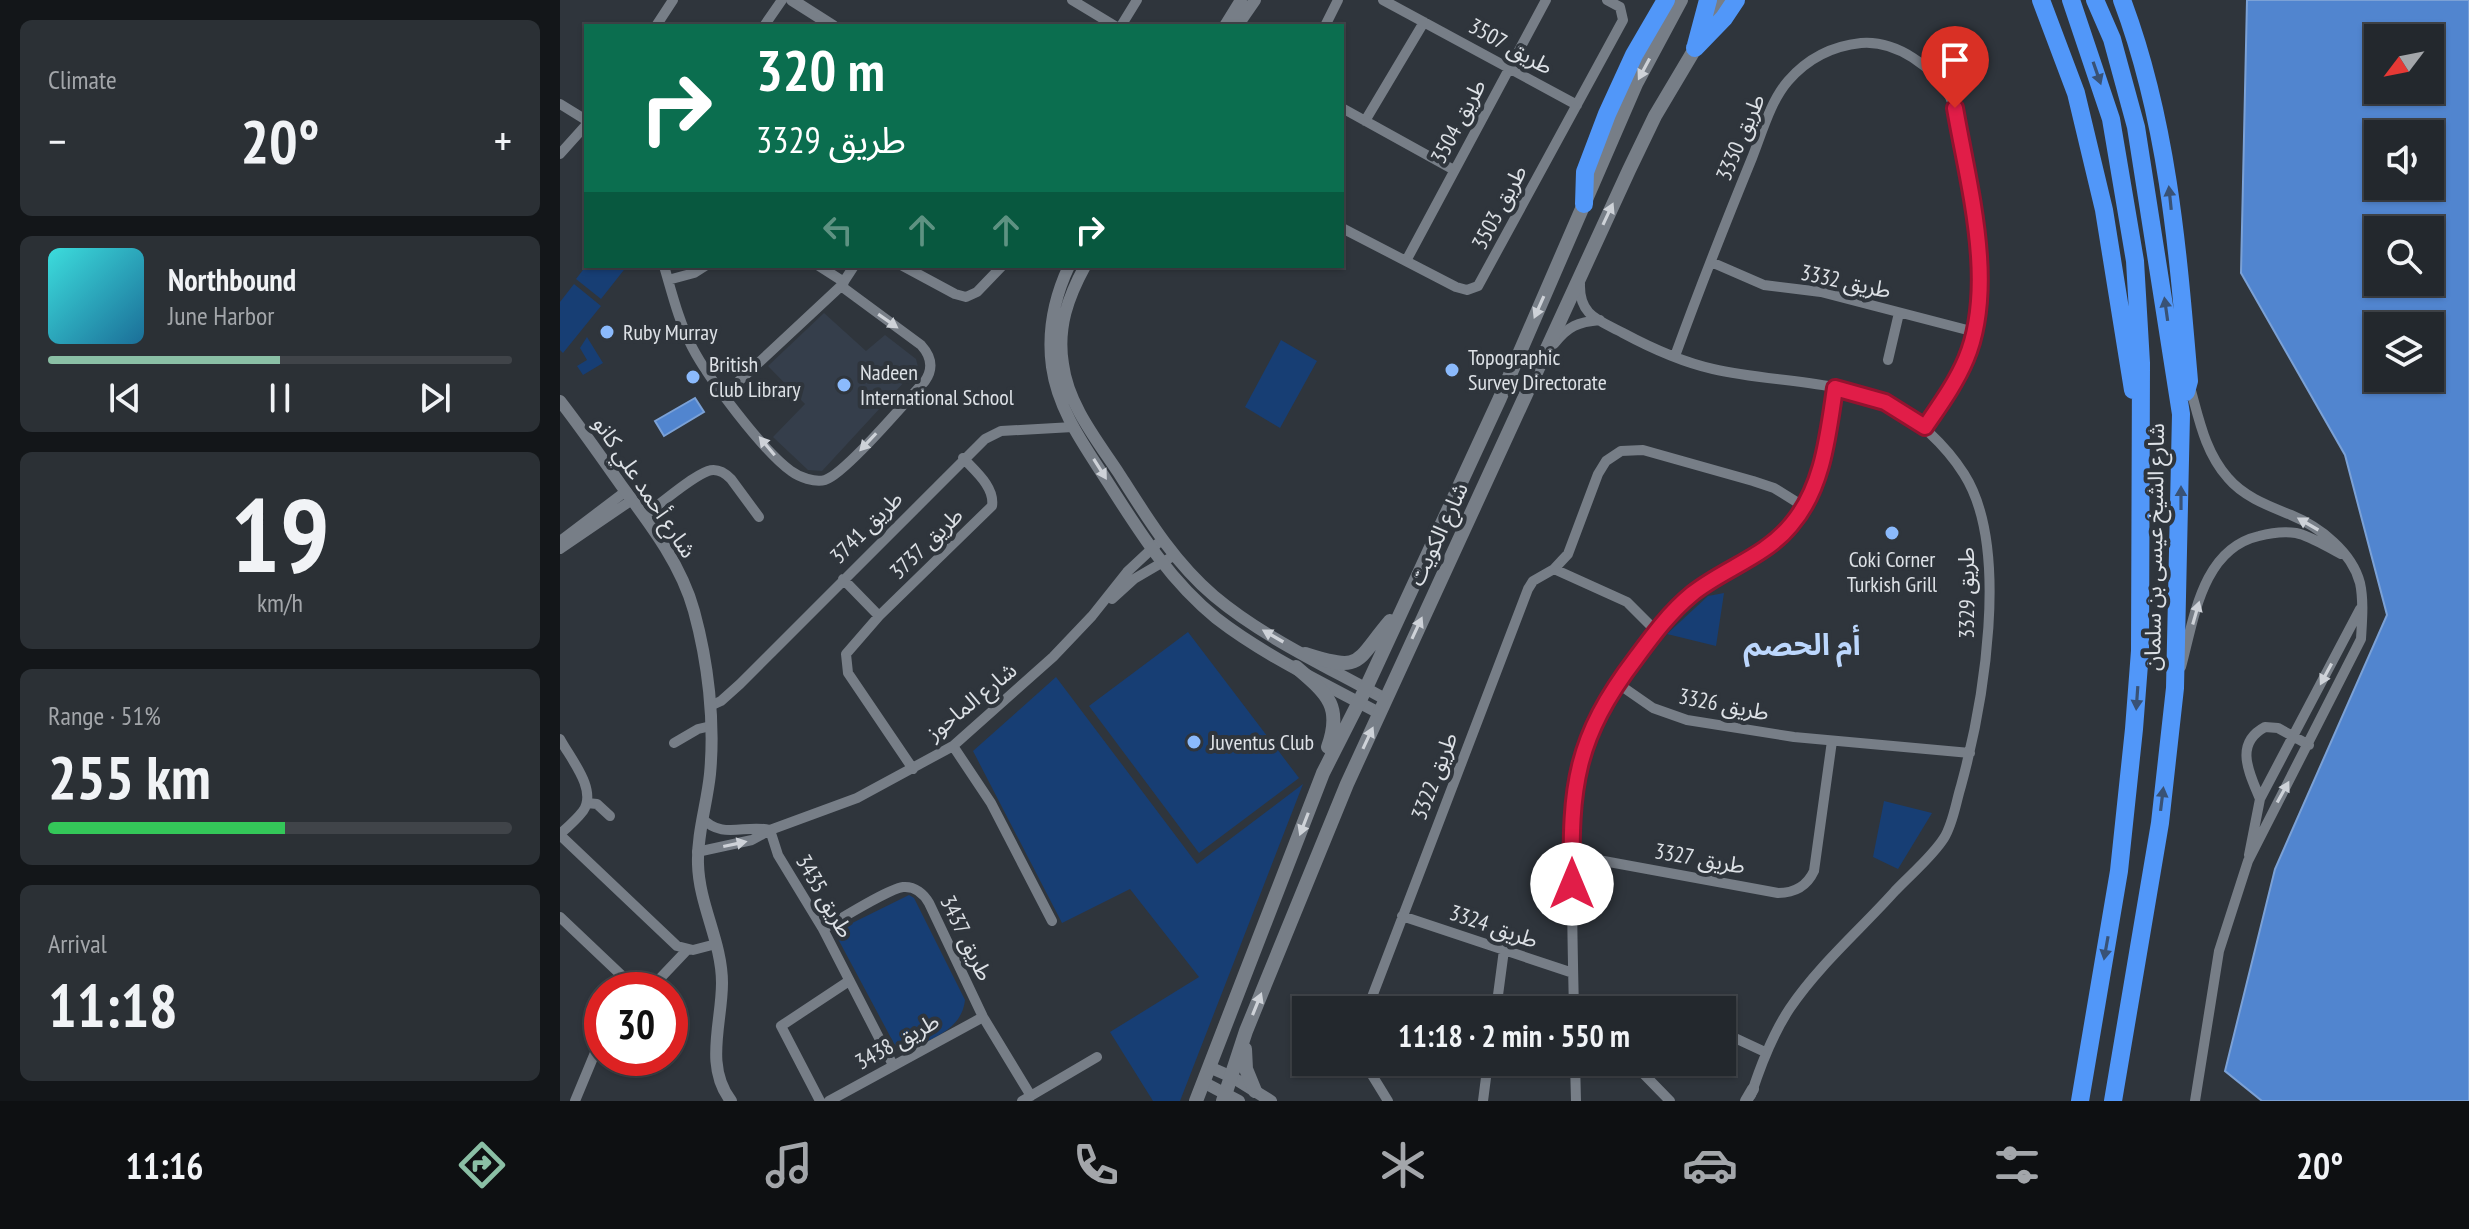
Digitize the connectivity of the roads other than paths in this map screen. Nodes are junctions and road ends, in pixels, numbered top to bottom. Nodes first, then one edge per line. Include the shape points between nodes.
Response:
1 (673, 0) edge
2 (782, 0) edge
3 (792, 0) edge
4 (1072, 0) edge
5 (1137, 0) edge
6 (1241, 0) edge
7 (1255, 0) edge
8 (1338, 0) edge
9 (1383, 0) edge
10 (1546, 0) edge
11 (1607, 0) edge
12 (1666, 0) edge
13 (1681, 0) edge
14 (1708, 0) edge
15 (1724, 0) edge
16 (1736, 0) edge
17 (2031, 0) edge
18 (2041, 0) edge
19 (2071, 0) edge
20 (2095, 0) edge
21 (2124, 0) edge
22 (1424, 22) junction
23 (657, 24) edge
24 (765, 24) edge
25 (830, 24) edge
26 (1112, 24) edge
27 (1122, 24) edge
28 (1226, 24) edge
29 (1238, 24) edge
30 (1326, 24) edge
31 (1695, 48) junction
32 (1510, 68) junction
33 (2076, 93) junction
34 (560, 104) edge
35 (1577, 105) junction
36 (1344, 109) edge
37 (584, 121) edge
38 (1365, 121) junction
39 (584, 124) edge
40 (560, 154) edge
41 (1454, 170) junction
42 (1584, 204) junction
43 (1344, 229) edge
44 (1406, 261) junction
45 (1711, 262) junction
46 (1582, 267) junction
47 (665, 268) edge
48 (702, 268) edge
49 (822, 268) edge
50 (853, 268) edge
51 (907, 268) edge
52 (1000, 268) edge
53 (1066, 268) edge
54 (1083, 270) edge
55 (668, 280) junction
56 (842, 284) junction
57 (1899, 313) junction
58 (1600, 320) junction
59 (1975, 332) junction
60 (1675, 356) junction
61 (1888, 360) dead end
62 (1542, 362) junction
63 (2189, 381) junction
64 (1835, 388) junction
65 (724, 395) junction
66 (560, 401) edge
67 (2181, 414) junction
68 (2140, 424) junction
69 (1073, 427) junction
70 (1925, 427) junction
71 (963, 458) junction
72 (629, 496) junction
73 (1803, 506) junction
74 (644, 516) junction
75 (759, 517) dead end
76 (1162, 540) junction
77 (560, 541) edge
78 (560, 549) edge
79 (1150, 549) junction
80 (1175, 555) junction
81 (2347, 556) junction
82 (1162, 564) junction
83 (1554, 569) junction
84 (843, 579) junction
85 (2362, 605) junction
86 (1402, 609) junction
87 (879, 616) junction
88 (1092, 616) junction
89 (1656, 631) junction
90 (1305, 654) junction
91 (1296, 667) junction
92 (1617, 683) junction
93 (2175, 688) junction
94 (1362, 695) junction
95 (710, 706) junction
96 (1382, 706) junction
97 (711, 726) junction
98 (2293, 736) junction
99 (560, 739) edge
100 (1832, 741) junction
101 (674, 743) dead end
102 (2309, 745) junction
103 (953, 746) junction
104 (1970, 753) junction
105 (913, 769) junction
106 (1323, 773) junction
107 (2260, 799) junction
108 (587, 803) junction
109 (610, 816) dead end
110 (702, 818) junction
111 (770, 830) junction
112 (560, 834) edge
113 (697, 852) junction
114 (1571, 855) junction
115 (2248, 861) junction
116 (1402, 916) junction
117 (560, 917) edge
118 (1052, 921) dead end
119 (823, 929) junction
120 (716, 944) junction
121 (687, 950) junction
122 (1504, 950) junction
123 (618, 972) edge
124 (666, 972) edge
125 (1573, 973) junction
126 (849, 981) junction
127 (1372, 996) edge
128 (1498, 996) edge
129 (1574, 996) edge
130 (983, 1017) junction
131 (1246, 1031) junction
132 (1736, 1039) edge
133 (1765, 1052) junction
134 (1097, 1057) dead end
135 (893, 1065) junction
136 (1209, 1067) junction
137 (585, 1076) edge
138 (1373, 1076) edge
139 (1486, 1076) edge
140 (1575, 1076) edge
141 (1646, 1076) edge
142 (1232, 1077) junction
143 (1203, 1082) junction
144 (1255, 1091) junction
145 (725, 1098) edge
146 (1026, 1098) edge
147 (1230, 1098) edge
148 (1751, 1098) edge
149 (575, 1101) edge
150 (820, 1101) edge
151 (829, 1101) edge
152 (1196, 1101) edge
153 (1271, 1101) edge
154 (1388, 1101) edge
155 (1483, 1101) edge
156 (1576, 1101) edge
157 (1670, 1101) edge
158 (2080, 1101) edge
159 (2113, 1101) edge
160 (2195, 1101) edge

1 - 23 street
2 - 24 street
3 - 25 street
4 - 26 street
5 - 27 street
6 - 28 street
7 - 29 street
8 - 30 street
9 - 22 street, طريق 3507
10 - 32 street, طريق 3504
11 - 35 street, طريق 3503 via 1623,11 1623,20
12 - 42 highway via 1607,114 1585,172
13 -> 42 main road, شارع الكويت via 1636,84
14 - 31 highway
15 - 31 main road, شارع الكويت
16 - 31 highway
17 - 33 highway
18 - 33 highway
19 -> 68 highway, شارع الشيخ عيسى بن سلمان via 2111,119 2125,202 2139,306
67 -> 20 highway, شارع الشيخ عيسى بن سلمان via 2136,127 2112,39
63 -> 21 highway via 2169,182
22 - 32 street, طريق 3507
22 - 38 street
46 -> 31 main road, شارع الكويت via 1655,116
32 - 35 street, طريق 3507
32 - 41 street, طريق 3504
33 - 68 highway via 2104,210
34 - 37 street
35 - 44 street, طريق 3503 via 1478,286 1460,289
36 - 38 street
38 - 41 street
39 - 40 street
41 - 44 street, طريق 3504
42 -> 86 main road, شارع الكويت
43 - 44 street, طريق 3503
45 - 57 street, طريق 3332 via 1764,285 1821,292
45 - 59 street, طريق 3330 via 1785,84 1828,51 1884,43 1931,73 1955,108 1978,260
45 - 60 street, طريق 3330
46 - 58 street via 1580,300 1587,313
46 - 62 main road, شارع الكويت
47 - 55 street
48 - 55 street
49 - 56 street
50 - 56 street
51 - 52 street via 966,297
53 - 69 street via 1050,348 1057,389
54 - 76 street via 1062,328 1068,386
55 - 65 street via 691,346
56 - 65 street
56 -> 65 street via 914,339 931,360 925,381 841,470 821,481 799,476
57 - 59 street, طريق 3332
57 - 61 street
58 - 60 street, طريق 3329
58 - 62 street via 1571,326
59 - 70 street, طريق 3330 via 1956,379
60 - 64 street, طريق 3329 via 1715,370
96 -> 62 main road, شارع الكويت
63 - 67 highway
81 -> 63 street via 2316,528 2229,480 2206,444
64 - 70 street, طريق 3329 via 1885,402
64 - 73 street, طريق 3324 via 1818,475
66 - 72 street, شارع أحمد علي كانو
93 -> 67 highway, شارع الشيخ عيسى بن سلمان
68 -> 158 highway, شارع الشيخ عيسى بن سلمان via 2140,638 2134,729 2119,871
69 - 71 street, طريق 3741 via 995,433
69 -> 79 street
70 - 104 street, طريق 3329 via 1964,474 1984,521 1988,549 1987,641
71 - 84 street, طريق 3741
71 - 87 street, طريق 3737 via 993,495 992,506
72 - 74 street, شارع أحمد علي كانو
72 - 77 street
72 - 78 street
73 - 83 street, طريق 3322 via 1753,481 1643,450 1621,451 1602,468 1568,554
73 - 89 street, طريق 3324 via 1779,537 1695,592
74 - 75 street via 714,470 731,479
74 - 95 street, شارع أحمد علي كانو via 686,587
76 - 79 street, شارع الماحوز
76 - 80 street
79 - 82 street
79 - 88 street, شارع الماحوز
80 - 82 street, شارع الماحوز
90 -> 80 street via 1229,608
81 - 85 street via 2360,584
93 -> 81 street via 2204,586 2222,557 2250,538 2280,533 2305,536
82 - 88 street, شارع الماحوز via 1134,579
82 - 91 street via 1219,620
83 - 89 street via 1627,602
83 - 116 street, طريق 3322 via 1528,589
84 - 87 street
84 - 95 street, طريق 3741 via 740,684
85 -> 98 street
85 - 102 street via 2361,639
86 - 90 main road via 1354,662 1333,663
86 - 94 main road, شارع الكويت
87 - 105 street, طريق 3737 via 851,646 845,664
88 - 103 street, شارع الماحوز
89 - 92 street, طريق 3324
90 - 94 street
91 - 94 street
91 - 106 main road via 1321,689 1333,709
92 - 100 street, طريق 3326 via 1674,717
92 - 114 street, طريق 3324 via 1581,755
159 -> 93 highway, شارع الشيخ عيسى بن سلمان via 2160,823
94 - 96 street
94 - 106 main road, شارع الكويت
95 - 97 street, شارع أحمد علي كانو
131 -> 96 main road, شارع الكويت
97 - 101 street
97 - 110 street, شارع أحمد علي كانو via 710,778
98 - 102 street
98 - 107 street
98 - 107 street via 2265,727 2245,748
99 - 108 street via 587,788
100 - 104 street, طريق 3326
100 - 114 street, طريق 3327 via 1814,871 1798,889 1778,893
115 -> 102 street
103 - 105 street, شارع الماحوز
103 - 118 street via 991,803
104 - 133 street, طريق 3329 via 1945,837 1805,988
105 - 111 street, شارع الماحوز via 857,798
106 -> 136 main road, شارع الكويت
107 - 115 street
108 - 109 street via 597,804
108 - 112 street
110 - 111 street, شارع الماحوز via 725,831
110 - 113 street, شارع أحمد علي كانو
113 -> 111 street, شارع الماحوز via 752,840
111 - 119 street, طريق 3435 via 782,863
112 - 121 street
113 - 120 street
114 - 125 street, طريق 3324
115 - 160 street via 2219,951
116 - 122 street, طريق 3324
116 - 127 street, طريق 3322
117 - 123 street
119 - 126 street, طريق 3435
119 - 130 street, طريق 3437 via 903,887 919,891
120 - 121 street
120 - 145 street via 722,982 717,1060
121 - 124 street
122 - 125 street, طريق 3324
122 - 128 street
125 - 129 street, طريق 3324
126 - 135 street, طريق 3435
126 - 150 street via 781,1026
130 - 135 street, طريق 3438
130 - 146 street, طريق 3437
131 - 142 main road, شارع الكويت
131 - 144 main road via 1246,1069
132 - 133 street
133 - 148 street, طريق 3329
134 - 146 street
135 - 151 street, طريق 3438
136 - 142 street
136 - 143 main road, شارع الكويت
137 - 149 street
138 - 154 street
139 - 155 street
140 - 156 street
141 - 157 street
142 - 144 street
142 - 147 main road, شارع الكويت
143 - 147 street
143 - 152 main road, شارع الكويت
144 - 153 street

